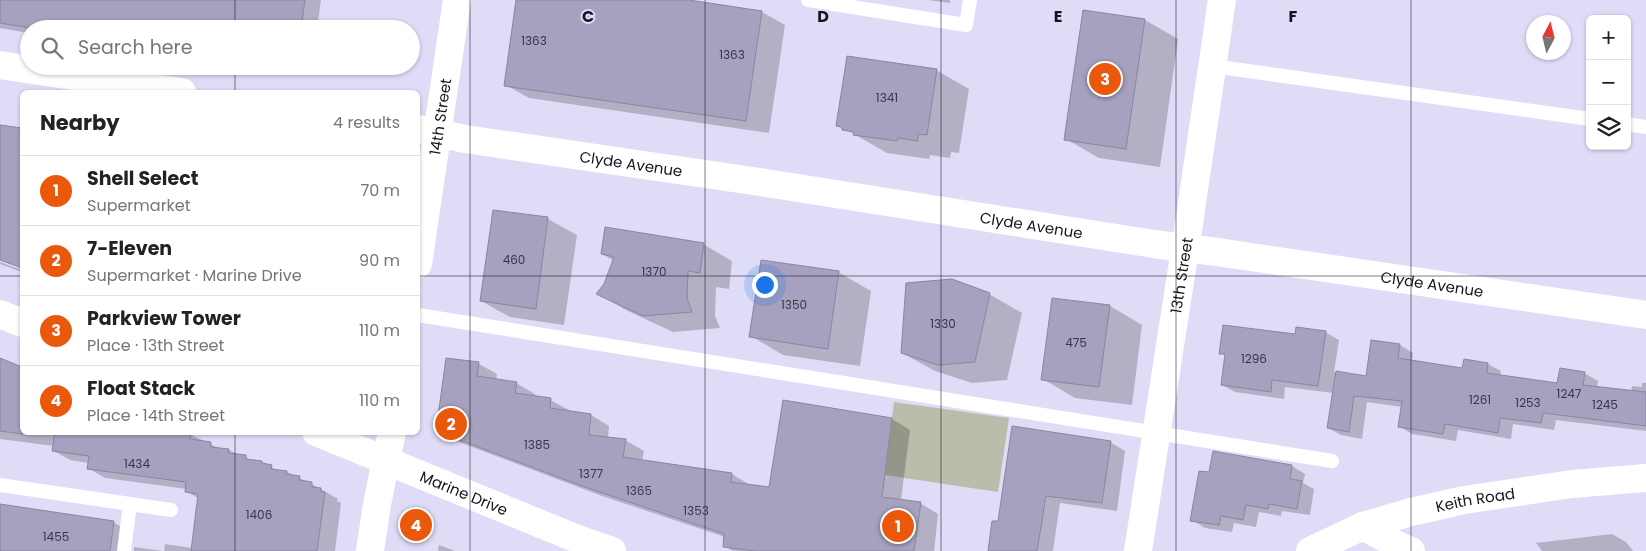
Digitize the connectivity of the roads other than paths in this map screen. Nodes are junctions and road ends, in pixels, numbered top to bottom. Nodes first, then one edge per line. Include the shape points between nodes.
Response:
1 (457, 0) edge
2 (808, 0) edge
3 (970, 0) edge
4 (1222, 0) edge
5 (0, 65) edge
6 (1212, 66) junction
7 (20, 68) edge
8 (67, 75) edge
9 (169, 90) edge
10 (1586, 118) edge
11 (1631, 125) edge
12 (1646, 127) edge
13 (427, 131) edge
14 (420, 234) edge
15 (1185, 248) junction
16 (0, 314) edge
17 (1646, 314) edge
18 (420, 315) edge
19 (20, 322) edge
20 (1155, 434) junction
21 (323, 435) edge
22 (391, 435) edge
23 (387, 461) junction
24 (1332, 461) dead end
25 (1646, 478) edge
26 (0, 485) edge
27 (130, 504) junction
28 (171, 510) dead end
29 (1363, 526) junction
30 (124, 551) edge
31 (370, 551) edge
32 (612, 551) edge
33 (1138, 551) edge
34 (1310, 551) edge
35 (1411, 551) edge

1 - 13 street, 14th Street
2 - 3 lane via 966,25
4 - 6 street, 13th Street
5 - 7 street
6 - 10 lane
6 - 15 street, 13th Street
8 - 9 street
11 - 12 lane
13 - 14 street, 14th Street
13 - 15 street, Clyde Avenue
15 - 17 street, Clyde Avenue
15 - 20 street, 13th Street
16 - 19 street
18 - 20 lane
20 - 24 lane
20 - 33 street, 13th Street
21 - 23 street, Marine Drive
22 - 23 street
23 - 31 street
23 - 32 street, Marine Drive
25 - 29 street, Keith Road via 1572,484 1464,500
26 - 27 lane
27 - 28 lane
27 - 30 lane
29 - 34 street, Keith Road
29 - 35 street

